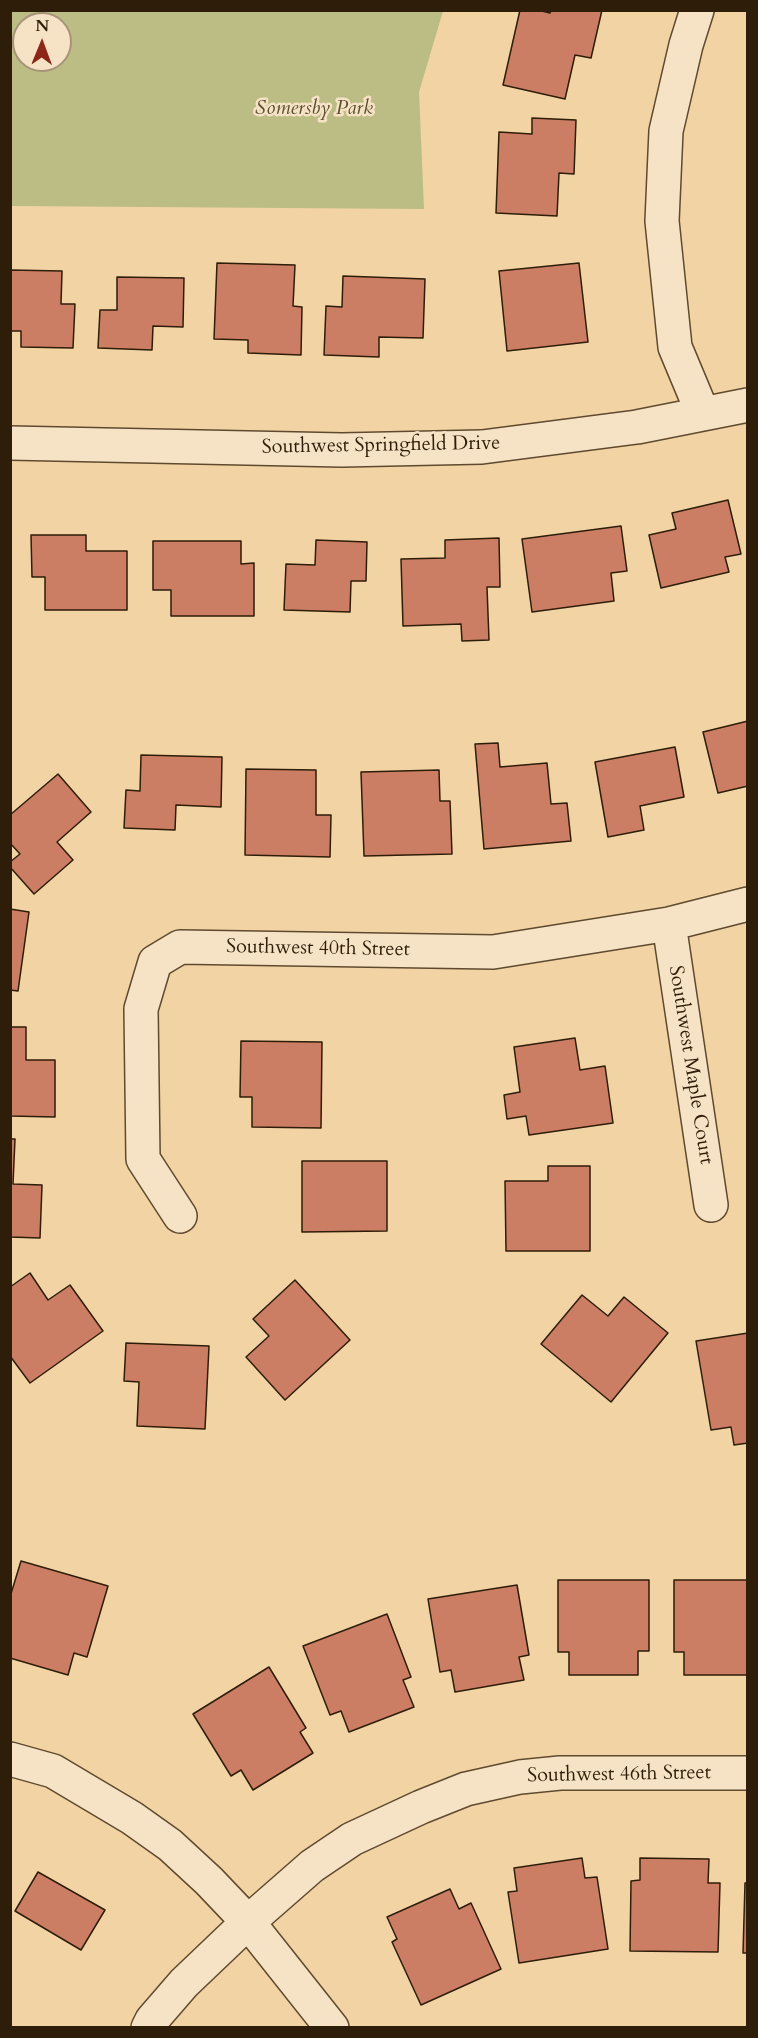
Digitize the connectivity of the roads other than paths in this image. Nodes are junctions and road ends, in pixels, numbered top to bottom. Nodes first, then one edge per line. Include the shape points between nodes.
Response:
1 (697, 10) edge
2 (747, 405) edge
3 (703, 414) junction
4 (10, 443) edge
5 (747, 904) edge
6 (669, 924) junction
7 (711, 1205) dead end
8 (180, 1216) dead end
9 (10, 1758) edge
10 (747, 1773) edge
11 (248, 1922) junction
12 (148, 2028) edge
13 (332, 2028) edge

1 - 3 street via 666,131 662,221 675,347
2 - 3 street, Southwest Springfield Drive
3 - 4 street, Southwest Springfield Drive via 637,427 482,447 342,450
5 - 6 street, Southwest 40th Street
6 - 7 street, Southwest Maple Court
6 - 8 street, Southwest 40th Street via 493,952 180,947 155,962 141,1009 143,1160
9 - 11 street via 53,1771 132,1818 170,1845
10 - 11 street, Southwest 46th Street via 560,1773 466,1789 352,1839 312,1866
11 - 12 street, Southwest 46th Street via 184,1983
11 - 13 street

